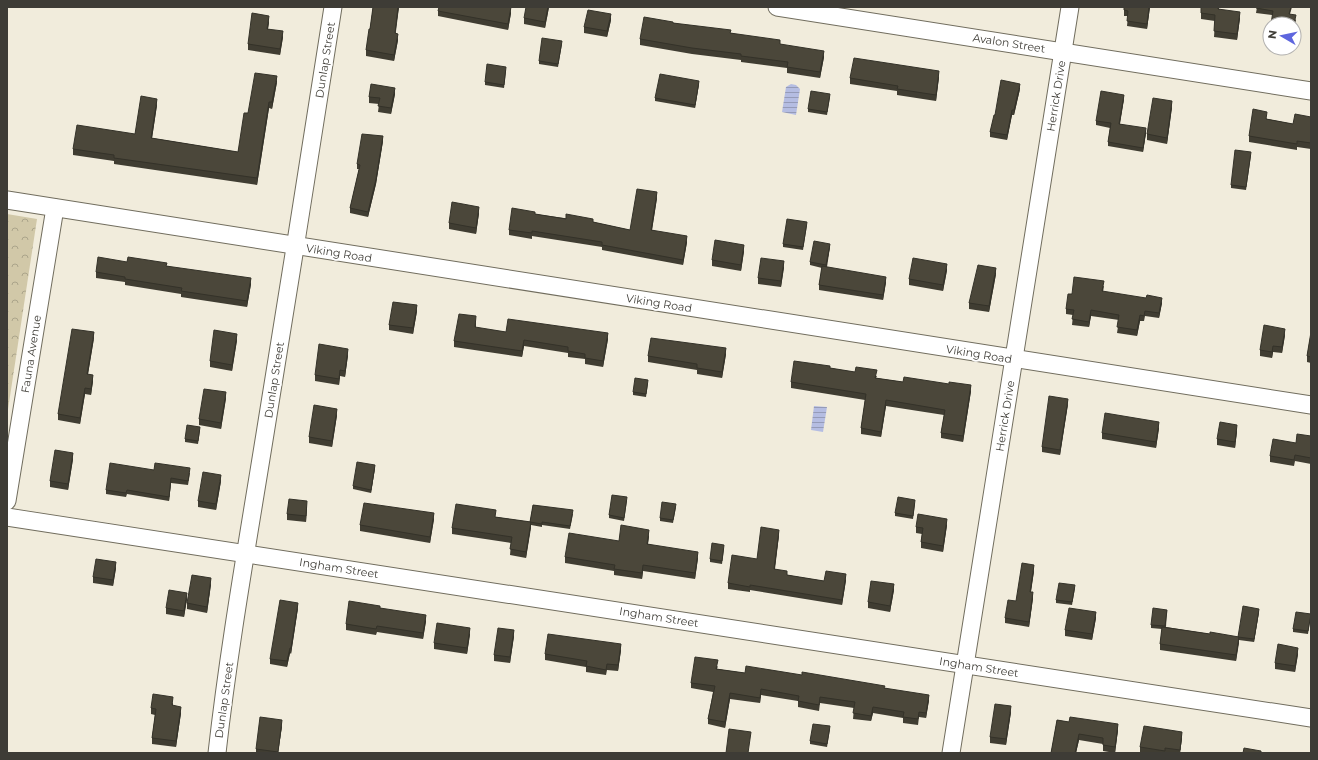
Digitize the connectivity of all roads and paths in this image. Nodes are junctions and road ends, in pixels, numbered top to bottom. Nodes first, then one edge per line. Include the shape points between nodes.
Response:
1 (333, 7) edge
2 (778, 7) edge
3 (1070, 7) edge
4 (1062, 52) junction
5 (1311, 91) edge
6 (7, 200) edge
7 (55, 208) junction
8 (296, 246) junction
9 (1014, 359) junction
10 (1311, 405) edge
11 (7, 500) edge
12 (7, 517) edge
13 (246, 554) junction
14 (965, 665) junction
15 (1311, 718) edge
16 (217, 753) edge
17 (951, 753) edge

1 - 8 street, Dunlap Street
2 - 4 street, Avalon Street
3 - 4 street, Herrick Drive
4 - 5 street, Avalon Street
4 - 9 street, Herrick Drive
6 - 7 street, Viking Road
7 - 8 street, Viking Road
7 - 11 street, Fauna Avenue
8 - 9 street, Viking Road
8 - 13 street, Dunlap Street
9 - 10 street, Viking Road
9 - 14 street, Herrick Drive
12 - 13 street, Ingham Street
13 - 14 street, Ingham Street
13 - 16 street, Dunlap Street
14 - 15 street, Ingham Street
14 - 17 street, Herrick Drive

